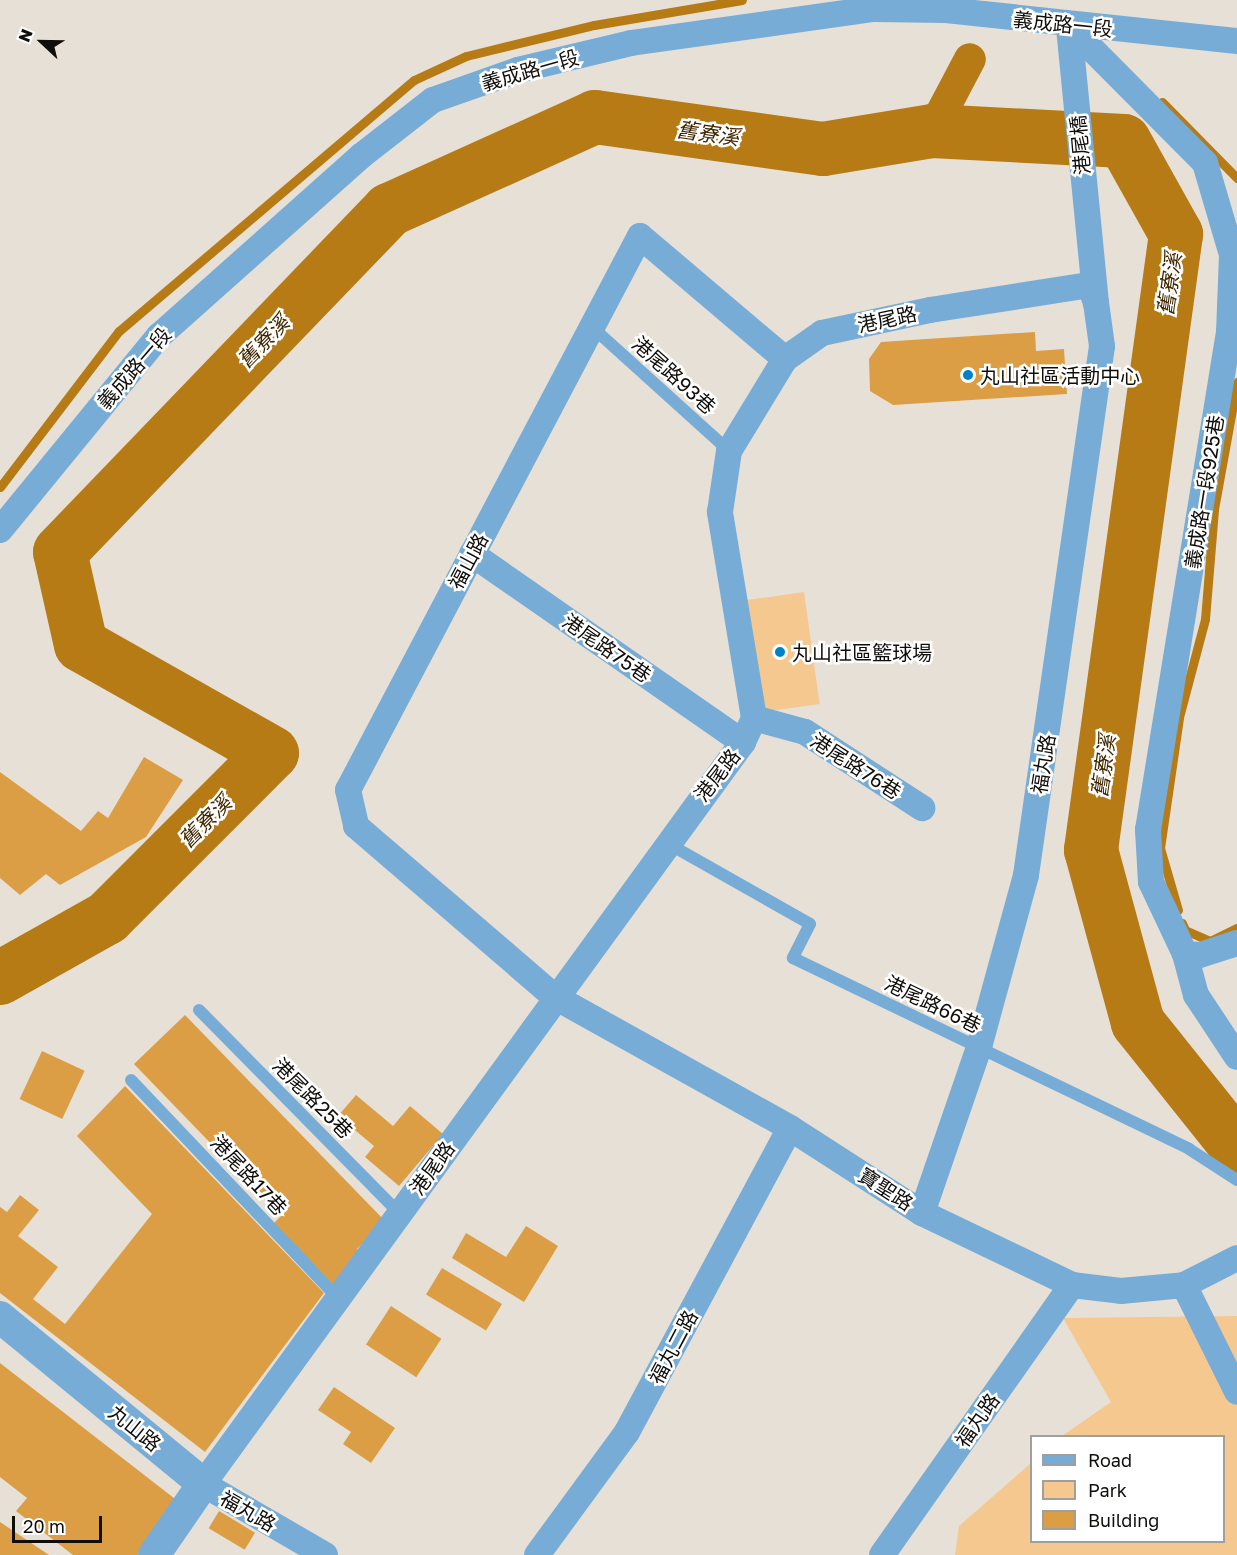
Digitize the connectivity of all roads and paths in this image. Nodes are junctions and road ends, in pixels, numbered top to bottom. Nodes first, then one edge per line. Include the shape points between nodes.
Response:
1 (874, 5) edge
2 (1069, 26) junction
3 (1237, 41) edge
4 (1096, 303) junction
5 (592, 327) junction
6 (785, 359) junction
7 (729, 451) junction
8 (0, 530) edge
9 (472, 554) junction
10 (754, 718) junction
11 (743, 742) junction
12 (922, 808) dead end
13 (666, 843) junction
14 (1237, 943) edge
15 (1185, 954) junction
16 (555, 997) junction
17 (199, 1010) dead end
18 (979, 1047) junction
19 (1237, 1057) edge
20 (131, 1080) dead end
21 (790, 1128) junction
22 (1237, 1180) edge
23 (399, 1213) junction
24 (922, 1213) junction
25 (1237, 1257) edge
26 (1072, 1285) junction
27 (1184, 1285) junction
28 (338, 1298) junction
29 (0, 1317) edge
30 (1237, 1392) edge
31 (203, 1484) junction
32 (153, 1555) edge
33 (325, 1555) edge
34 (537, 1555) edge
35 (882, 1555) edge

1 - 2 street, 義成路一段
1 - 8 street, 義成路一段 via 631,43 518,70 433,100 361,156 159,336
2 - 3 street, 義成路一段
2 - 4 street, 港尾橋
2 - 15 street, 義成路一段925巷 via 1205,162 1232,255 1229,332 1148,830 1151,882
4 - 6 street, 港尾路 via 1090,285 930,310 822,333
4 - 18 street, 福丸路 via 1102,346 1026,874
5 - 6 street, 福山路 via 640,236
5 - 7 lane, 港尾路93巷
5 - 9 street, 福山路
6 - 7 street, 港尾路
7 - 10 street, 港尾路 via 720,512
9 - 11 street, 港尾路75巷
9 - 16 street, 福山路 via 348,790 349,810 356,826
10 - 11 street, 港尾路
10 - 12 street, 港尾路76巷 via 805,732
11 - 13 street, 港尾路
13 - 16 street, 港尾路
13 - 18 lane, 港尾路66巷 via 810,924 793,958
14 - 15 street via 1200,955
15 - 19 street, 義成路一段925巷 via 1196,995
16 - 21 street, 寶聖路
16 - 23 street, 港尾路
17 - 23 lane, 港尾路25巷
18 - 22 lane, 港尾路66巷 via 1189,1149
18 - 24 street, 福丸路
20 - 28 lane, 港尾路17巷
21 - 24 street, 寶聖路
21 - 34 street, 福丸二路 via 627,1432
23 - 28 street, 港尾路
24 - 26 street, 寶聖路
25 - 27 street, 寶聖路
26 - 27 street, 寶聖路 via 1121,1292
26 - 35 street, 福丸路
27 - 30 street
28 - 31 street, 港尾路
29 - 31 street, 丸山路
31 - 32 street
31 - 33 street, 福丸路

